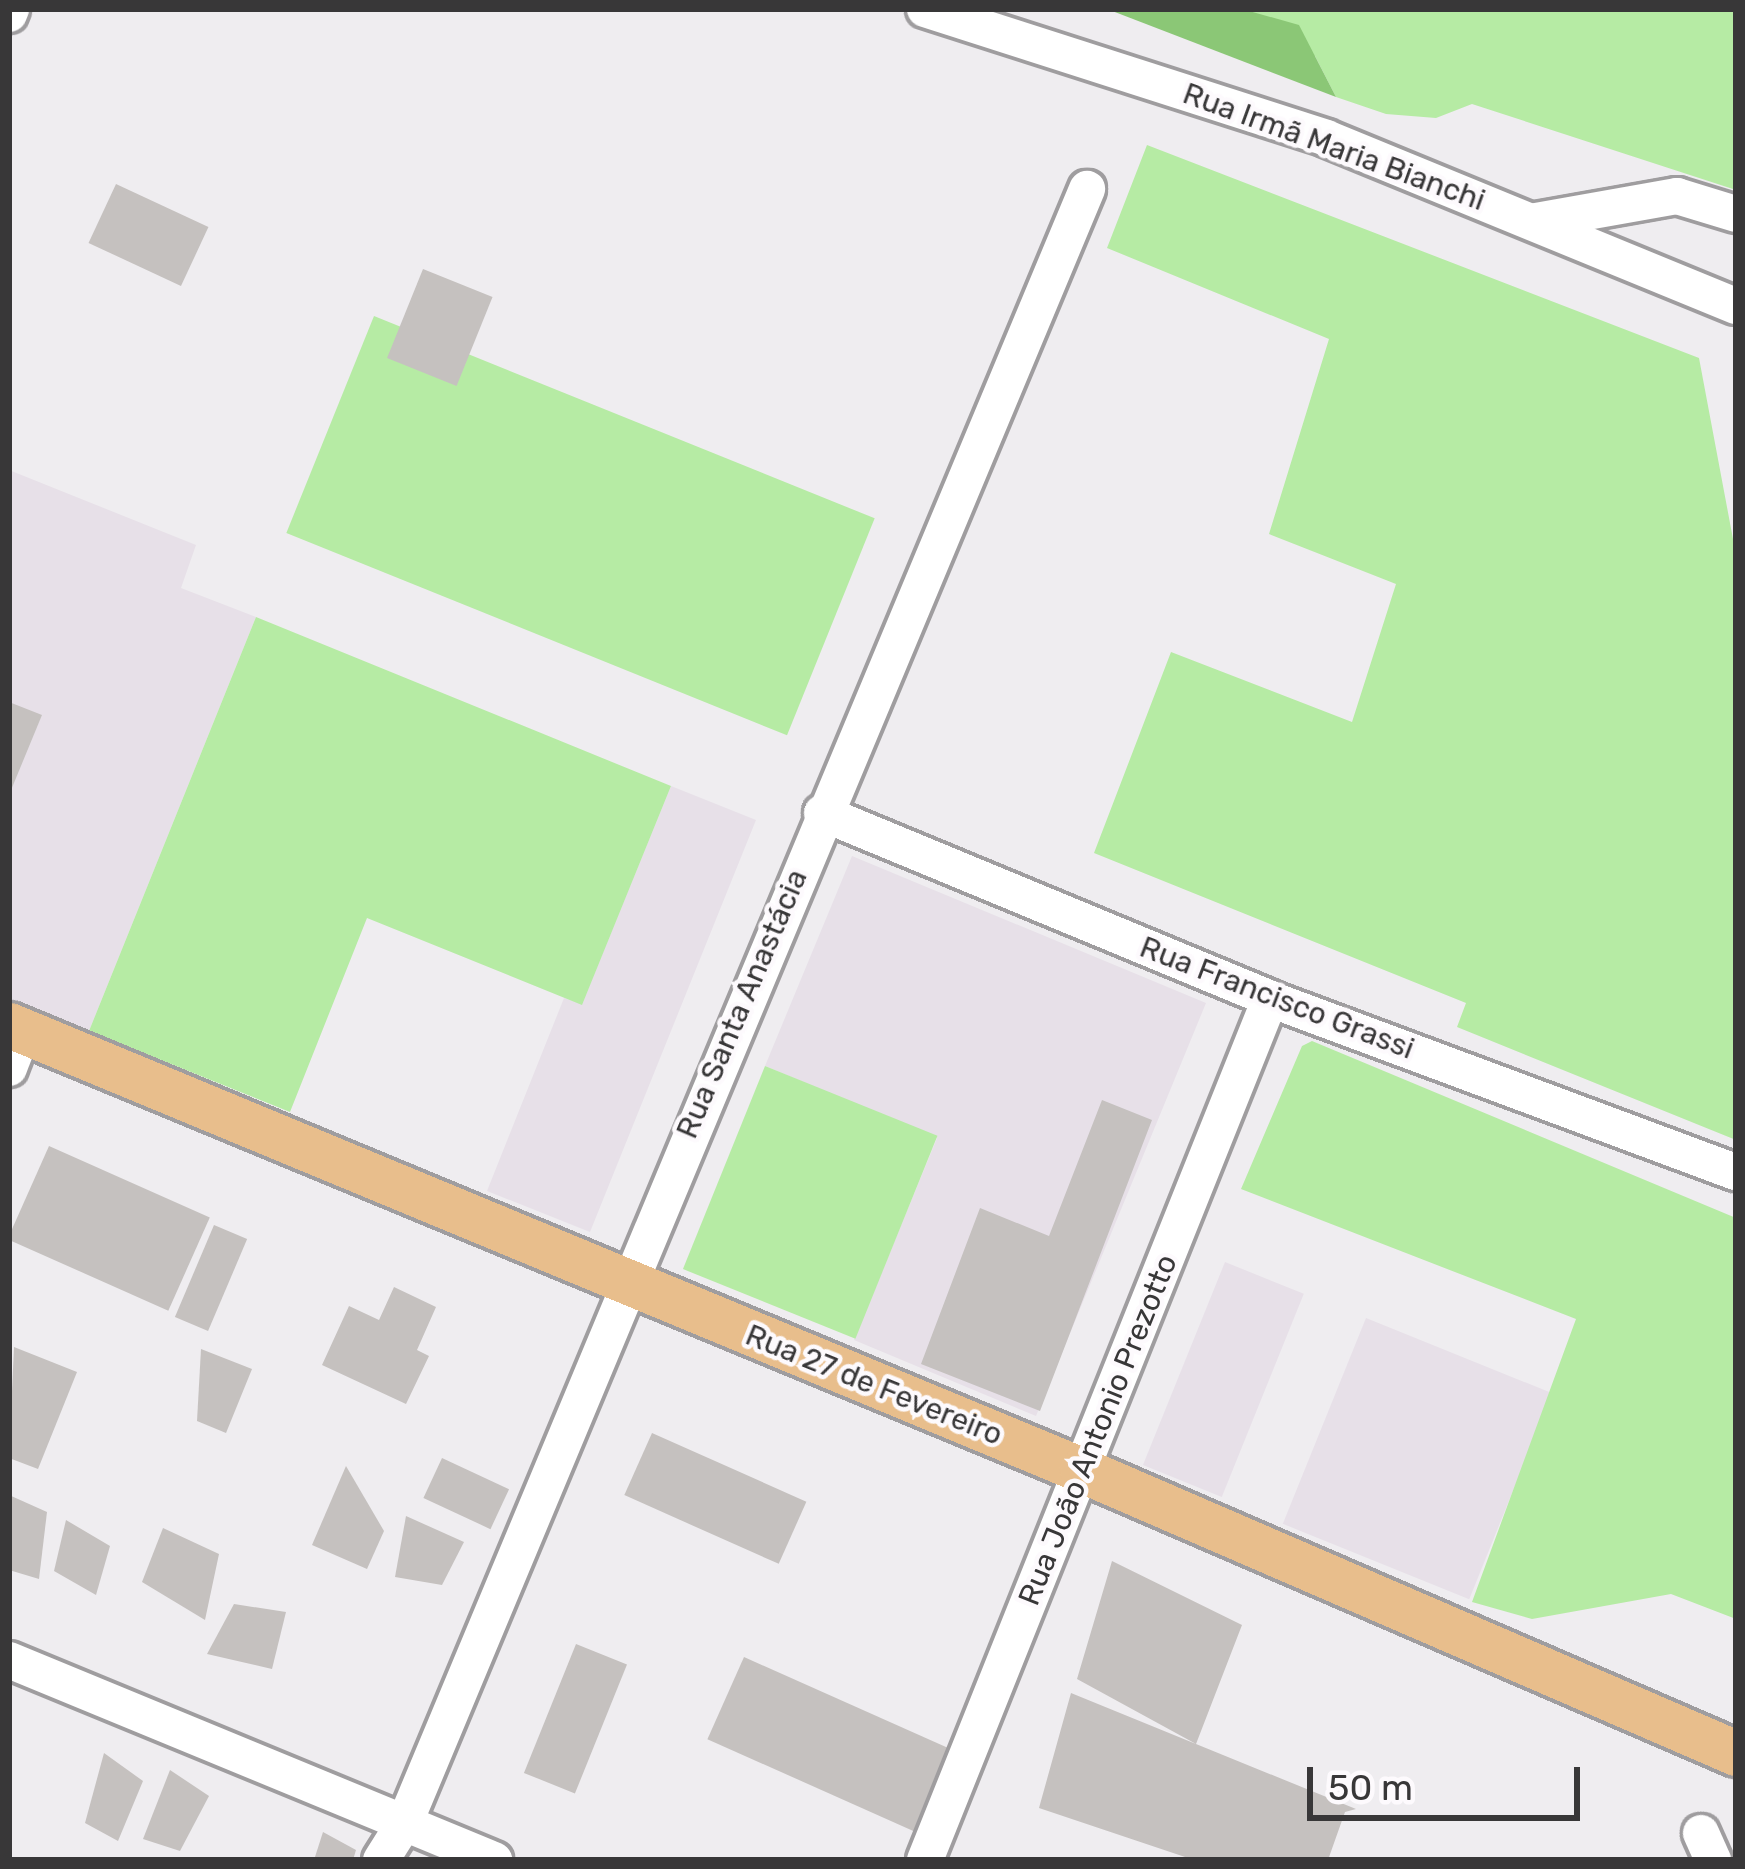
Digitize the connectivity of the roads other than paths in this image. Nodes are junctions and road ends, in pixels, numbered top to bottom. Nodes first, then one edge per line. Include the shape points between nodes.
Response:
1 (925, 9) edge
2 (1087, 189) dead end
3 (1736, 214) edge
4 (1536, 221) junction
5 (1736, 306) edge
6 (822, 813) junction
7 (1270, 999) junction
8 (14, 1041) edge
9 (1736, 1172) edge
10 (625, 1283) junction
11 (1082, 1470) junction
12 (9, 1660) edge
13 (1736, 1753) edge
14 (405, 1822) junction
15 (381, 1860) edge
16 (400, 1860) edge
17 (494, 1860) edge
18 (925, 1860) edge

1 - 4 street, Rua Irmã Maria Bianchi via 1326,138
2 - 6 street, Rua Santa Anastácia
3 - 4 street via 1677,196
4 - 5 street, Rua Irmã Maria Bianchi
6 - 7 street, Rua Francisco Grassi
6 - 10 street, Rua Santa Anastácia
7 - 9 street, Rua Francisco Grassi
7 - 11 street, Rua João Antonio Prezotto
8 - 10 main road, Rua 27 de Fevereiro
10 - 11 main road, Rua 27 de Fevereiro
10 - 14 street, Rua Santa Anastácia
11 - 13 main road, Rua 27 de Fevereiro
11 - 18 street, Rua João Antonio Prezotto
12 - 14 street
14 - 15 street, Rua Santa Anastácia
14 - 16 street, Rua Santa Anastácia
14 - 17 street

